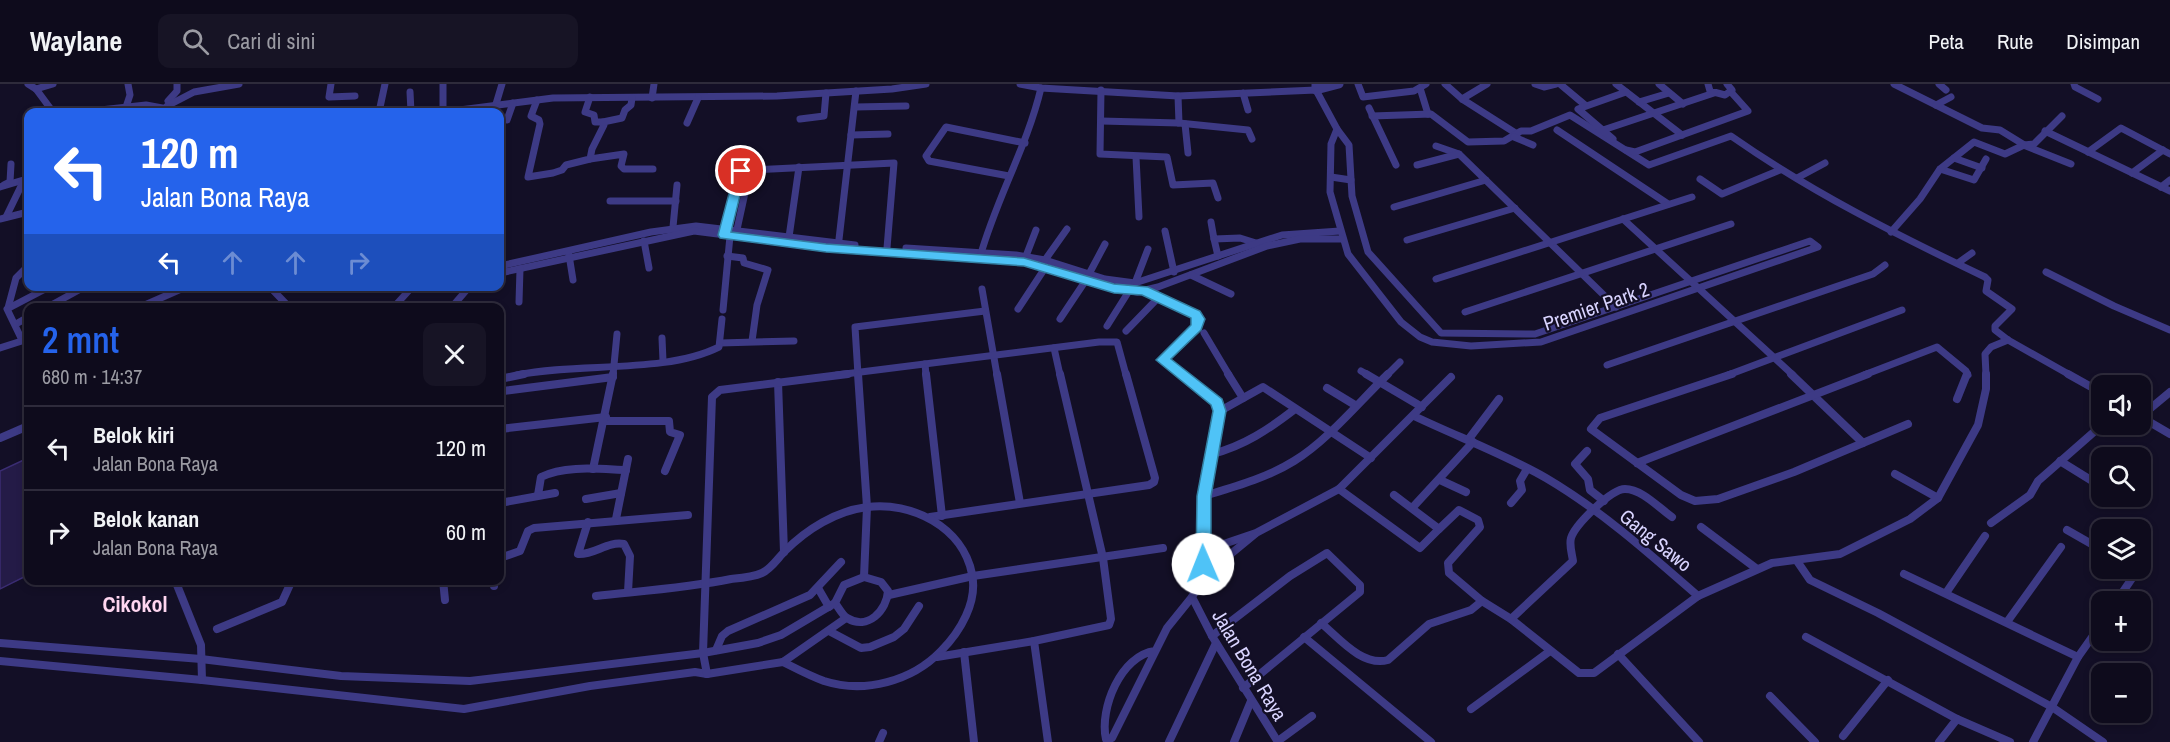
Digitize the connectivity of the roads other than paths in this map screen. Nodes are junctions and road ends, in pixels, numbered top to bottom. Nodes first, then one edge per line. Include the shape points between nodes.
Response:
1 (28, 84) edge
2 (53, 84) edge
3 (128, 84) edge
4 (177, 84) edge
5 (239, 84) edge
6 (331, 84) edge
7 (385, 84) edge
8 (443, 84) edge
9 (502, 84) edge
10 (654, 84) edge
11 (926, 84) edge
12 (1020, 84) edge
13 (1339, 84) edge
14 (1358, 84) edge
15 (1426, 84) edge
16 (1445, 84) edge
17 (1487, 84) edge
18 (1534, 84) edge
19 (1558, 84) edge
20 (1616, 84) edge
21 (1659, 84) edge
22 (1727, 84) edge
23 (1894, 84) edge
24 (1939, 84) edge
25 (2074, 84) edge
26 (1316, 87) edge
27 (1041, 88) junction
28 (1420, 88) junction
29 (36, 89) junction
30 (1708, 89) edge
31 (1101, 90) junction
32 (1946, 90) dead end
33 (856, 91) junction
34 (410, 92) dead end
35 (1626, 92) junction
36 (826, 93) junction
37 (1243, 93) junction
38 (1669, 93) junction
39 (1732, 95) junction
40 (355, 96) dead end
41 (1178, 96) junction
42 (590, 97) junction
43 (1951, 97) dead end
44 (632, 98) junction
45 (652, 98) junction
46 (698, 98) junction
47 (1462, 99) junction
48 (2098, 99) dead end
49 (537, 100) junction
50 (1639, 102) junction
51 (513, 103) junction
52 (496, 104) junction
53 (1683, 104) junction
54 (906, 105) dead end
55 (1586, 105) junction
56 (1936, 105) junction
57 (126, 106) junction
58 (164, 106) junction
59 (855, 107) junction
60 (49, 108) edge
61 (111, 108) edge
62 (171, 108) edge
63 (380, 108) edge
64 (411, 108) edge
65 (444, 108) edge
66 (470, 108) edge
67 (1369, 108) dead end
68 (1248, 110) dead end
69 (1428, 114) junction
70 (1653, 114) junction
71 (1372, 116) junction
72 (2062, 116) dead end
73 (800, 119) dead end
74 (507, 120) dead end
75 (1101, 121) junction
76 (603, 122) junction
77 (687, 123) dead end
78 (1182, 123) junction
79 (1336, 129) junction
80 (1557, 130) dead end
81 (1603, 130) junction
82 (2045, 131) junction
83 (888, 134) dead end
84 (851, 135) junction
85 (1682, 135) junction
86 (1515, 136) junction
87 (1252, 139) dead end
88 (1025, 143) junction
89 (1533, 145) dead end
90 (2024, 145) junction
91 (1436, 146) dead end
92 (2163, 150) junction
93 (2088, 152) junction
94 (1188, 153) dead end
95 (1459, 154) junction
96 (2170, 154) edge
97 (1136, 157) junction
98 (1954, 158) junction
99 (590, 159) junction
100 (1986, 159) dead end
101 (1825, 163) dead end
102 (10, 164) dead end
103 (847, 164) junction
104 (2071, 164) dead end
105 (1396, 165) dead end
106 (1417, 165) dead end
107 (799, 167) junction
108 (1982, 168) junction
109 (653, 169) dead end
110 (1940, 169) junction
111 (750, 170) junction
112 (1780, 170) junction
113 (2132, 173) junction
114 (1009, 176) junction
115 (1331, 177) junction
116 (1797, 178) junction
117 (1700, 179) dead end
118 (1352, 180) junction
119 (1486, 180) junction
120 (2170, 180) edge
121 (20, 181) edge
122 (677, 184) dead end
123 (0, 187) edge
124 (2161, 187) junction
125 (2170, 191) edge
126 (1692, 197) dead end
127 (1218, 198) dead end
128 (610, 201) dead end
129 (676, 201) junction
130 (1668, 204) junction
131 (1394, 207) dead end
132 (1515, 207) junction
133 (24, 213) edge
134 (1139, 217) dead end
135 (3, 218) edge
136 (1623, 219) junction
137 (1211, 222) dead end
138 (1731, 224) dead end
139 (673, 227) junction
140 (1066, 229) dead end
141 (1036, 230) dead end
142 (1165, 231) dead end
143 (1340, 231) junction
144 (1892, 232) junction
145 (731, 233) junction
146 (789, 237) junction
147 (1214, 239) junction
148 (1342, 239) junction
149 (1407, 240) dead end
150 (644, 241) junction
151 (1550, 242) junction
152 (1256, 243) junction
153 (1105, 244) dead end
154 (838, 247) junction
155 (887, 248) junction
156 (1148, 249) dead end
157 (1655, 249) junction
158 (1972, 252) dead end
159 (569, 254) junction
160 (980, 255) junction
161 (727, 256) junction
162 (1026, 256) junction
163 (1218, 256) junction
164 (1958, 263) junction
165 (1045, 264) junction
166 (504, 265) edge
167 (1885, 265) dead end
168 (649, 267) dead end
169 (24, 268) edge
170 (520, 269) junction
171 (1193, 271) junction
172 (504, 272) edge
173 (1174, 272) junction
174 (2046, 272) dead end
175 (1582, 273) junction
176 (1088, 277) junction
177 (1436, 279) dead end
178 (573, 280) dead end
179 (1691, 282) junction
180 (1135, 284) junction
181 (1698, 288) junction
182 (982, 289) dead end
183 (1144, 290) junction
184 (41, 291) edge
185 (77, 291) edge
186 (174, 291) edge
187 (274, 291) edge
188 (408, 291) edge
189 (466, 291) edge
190 (1129, 291) junction
191 (1231, 294) dead end
192 (1158, 298) junction
193 (519, 302) dead end
194 (55, 303) edge
195 (149, 303) edge
196 (285, 303) edge
197 (398, 303) edge
198 (455, 303) edge
199 (1616, 307) junction
200 (8, 308) junction
201 (1018, 309) dead end
202 (723, 310) dead end
203 (1902, 310) dead end
204 (985, 311) junction
205 (1466, 312) dead end
206 (24, 319) edge
207 (722, 319) dead end
208 (1060, 319) dead end
209 (1735, 321) junction
210 (16, 324) junction
211 (1107, 326) dead end
212 (2170, 330) edge
213 (1126, 331) dead end
214 (1204, 333) dead end
215 (1441, 333) junction
216 (617, 334) dead end
217 (24, 337) edge
218 (662, 338) dead end
219 (24, 339) edge
220 (2008, 340) junction
221 (752, 341) junction
222 (794, 341) dead end
223 (1432, 342) junction
224 (720, 343) junction
225 (0, 348) edge
226 (1054, 348) junction
227 (994, 356) junction
228 (1776, 358) junction
229 (663, 361) junction
230 (1400, 362) dead end
231 (926, 364) junction
232 (615, 365) junction
233 (1607, 365) dead end
234 (1362, 371) dead end
235 (857, 373) junction
236 (613, 377) junction
237 (1451, 377) dead end
238 (504, 378) edge
239 (778, 382) junction
240 (1379, 382) junction
241 (1327, 387) dead end
242 (2091, 387) edge
243 (504, 392) edge
244 (2170, 392) edge
245 (1815, 395) junction
246 (1243, 398) junction
247 (1499, 399) dead end
248 (1957, 399) dead end
249 (1355, 405) junction
250 (1422, 407) junction
251 (2151, 408) edge
252 (1295, 409) junction
253 (1220, 411) junction
254 (1414, 416) junction
255 (605, 419) junction
256 (2151, 423) edge
257 (1908, 424) dead end
258 (24, 428) edge
259 (504, 428) edge
260 (1330, 431) junction
261 (2091, 434) edge
262 (2170, 434) edge
263 (0, 438) edge
264 (1471, 441) junction
265 (1863, 443) junction
266 (1587, 451) dead end
267 (1212, 454) junction
268 (1371, 458) junction
269 (628, 459) dead end
270 (2060, 461) junction
271 (1637, 463) junction
272 (593, 469) junction
273 (1527, 469) junction
274 (626, 470) junction
275 (665, 471) dead end
276 (1895, 474) dead end
277 (1440, 480) junction
278 (2091, 480) edge
279 (1339, 489) junction
280 (555, 492) dead end
281 (1466, 492) dead end
282 (621, 493) junction
283 (1086, 493) junction
284 (538, 495) junction
285 (1394, 495) dead end
286 (1204, 496) junction
287 (1938, 498) junction
288 (586, 499) dead end
289 (1604, 501) junction
290 (504, 502) edge
291 (1020, 503) junction
292 (1511, 503) dead end
293 (867, 507) junction
294 (1413, 507) junction
295 (1593, 511) junction
296 (688, 515) dead end
297 (942, 516) junction
298 (930, 517) junction
299 (1672, 517) dead end
300 (616, 519) junction
301 (588, 522) junction
302 (1991, 523) dead end
303 (1701, 527) dead end
304 (1439, 529) junction
305 (2067, 530) dead end
306 (1256, 533) junction
307 (1986, 537) dead end
308 (2091, 544) edge
309 (1163, 548) dead end
310 (2061, 548) dead end
311 (1203, 551) junction
312 (784, 552) junction
313 (504, 557) edge
314 (1103, 558) junction
315 (1797, 561) junction
316 (841, 562) dead end
317 (1757, 569) junction
318 (1904, 574) dead end
319 (973, 576) junction
320 (1204, 576) junction
321 (864, 577) junction
322 (706, 584) junction
323 (177, 585) edge
324 (290, 585) edge
325 (444, 585) edge
326 (818, 588) junction
327 (628, 592) junction
328 (1947, 593) junction
329 (889, 595) junction
330 (596, 596) dead end
331 (1698, 596) junction
332 (1192, 597) junction
333 (445, 600) dead end
334 (1482, 601) junction
335 (832, 605) junction
336 (919, 606) dead end
337 (846, 618) junction
338 (1511, 619) junction
339 (2007, 622) junction
340 (1321, 623) junction
341 (217, 629) dead end
342 (829, 631) junction
343 (1304, 637) junction
344 (1806, 637) dead end
345 (2091, 639) edge
346 (1214, 640) junction
347 (1034, 641) junction
348 (0, 643) edge
349 (716, 650) junction
350 (1155, 651) junction
351 (1550, 651) junction
352 (964, 652) junction
353 (703, 653) junction
354 (1618, 654) junction
355 (937, 657) junction
356 (2078, 657) junction
357 (201, 659) junction
358 (0, 661) edge
359 (783, 662) junction
360 (707, 674) junction
361 (202, 680) junction
362 (1888, 680) junction
363 (1243, 688) junction
364 (1770, 696) dead end
365 (1251, 701) junction
366 (2052, 706) junction
367 (1471, 709) dead end
368 (1312, 716) dead end
369 (1956, 718) junction
370 (1843, 736) dead end
371 (1808, 740) edge
372 (974, 742) edge
373 (1048, 742) edge
374 (1169, 742) edge
375 (1234, 742) edge
376 (1278, 742) edge
377 (1431, 742) edge
378 (1699, 742) edge
379 (1939, 742) edge
380 (2010, 742) edge
381 (2033, 742) edge
382 (2103, 742) edge

1 - 29 street
2 - 29 street
3 - 57 street
4 - 58 street via 177,92
5 - 58 street via 194,92
6 - 40 street via 329,97
7 - 63 street
8 - 65 street
9 - 52 street
10 - 45 street
11 - 33 street
12 - 27 street
13 - 26 street
14 - 28 street via 1363,97
15 - 28 street
16 - 47 street
17 - 47 street
18 - 19 street
19 - 55 street
20 - 35 street
21 - 38 street
22 - 39 street
23 - 56 street
24 - 32 street
25 - 48 street
26 - 37 street
26 - 79 street
27 - 31 street
27 - 88 street
28 - 69 street
29 - 60 street
30 - 39 street
30 - 53 street
31 - 41 street
31 - 75 street
33 - 36 street
33 - 59 street
34 - 64 street
35 - 50 street
35 - 55 street
36 - 46 street
36 - 73 street via 824,116
37 - 41 street
37 - 68 street
38 - 50 street
38 - 53 street
39 - 85 street via 1748,111
41 - 78 street
42 - 44 street
42 - 49 street
42 - 76 street via 585,112 594,115 595,122
43 - 56 street
44 - 45 street
44 - 76 street via 622,118
45 - 46 street
46 - 77 street
47 - 86 street via 1515,130
49 - 51 street
49 - 99 street via 531,116 540,124 528,177 553,173
50 - 70 street
51 - 52 street
51 - 74 street
52 - 66 street
53 - 70 street
54 - 59 street
55 - 81 street via 1579,112
56 - 90 street
57 - 58 street
57 - 61 street
58 - 62 street
59 - 84 street
67 - 71 street
69 - 71 street
69 - 86 street via 1467,141 1504,141
70 - 81 street
70 - 85 street
71 - 105 street
72 - 82 street
75 - 78 street
75 - 97 street via 1100,154
76 - 99 street via 603,133 590,149
78 - 87 street via 1248,130
78 - 94 street
79 - 115 street, Premier Park 2 via 1331,144
79 - 118 street via 1349,145
80 - 130 street
81 - 85 street via 1632,152
82 - 90 street via 2034,144
82 - 93 street
83 - 84 street
84 - 103 street
86 - 89 street
86 - 112 street via 1570,116 1650,165 1728,135
88 - 114 street
88 - 114 street via 946,127 926,156 929,161
90 - 98 street via 2003,154 1974,142
90 - 104 street
91 - 95 street, Premier Park 2
92 - 93 street via 2121,128
92 - 96 street
92 - 113 street
93 - 113 street
95 - 106 street
95 - 119 street, Premier Park 2
97 - 127 street via 1169,158 1173,185 1213,183
97 - 134 street
98 - 108 street
98 - 110 street
99 - 109 street via 624,154 624,169
100 - 108 street
101 - 116 street
102 - 121 street
103 - 107 street
103 - 154 street
103 - 155 street via 895,164
107 - 111 street
107 - 146 street
108 - 110 street via 1974,180
110 - 144 street
111 - 145 street
111 - 145 street via 750,161 744,162
112 - 116 street
112 - 117 street via 1722,194
113 - 124 street
114 - 160 street
115 - 118 street
115 - 143 street, Premier Park 2 via 1330,192
116 - 144 street
118 - 215 street via 1352,196 1368,252
119 - 131 street
119 - 132 street, Premier Park 2
120 - 124 street
121 - 123 street
121 - 135 street
122 - 129 street
124 - 125 street
126 - 130 street
128 - 129 street
129 - 139 street
130 - 136 street
132 - 149 street
132 - 151 street, Premier Park 2
133 - 135 street
136 - 151 street
136 - 157 street, Premier Park 2
137 - 147 street
138 - 157 street, Premier Park 2
139 - 145 street via 696,226
139 - 159 street
140 - 165 street
141 - 162 street
142 - 173 street
143 - 148 street, Premier Park 2
143 - 152 street via 1292,233
144 - 164 street
145 - 146 street
145 - 150 street via 694,231
145 - 154 street
145 - 161 street
146 - 154 street
147 - 152 street via 1240,238
147 - 163 street
148 - 171 street via 1300,239 1267,246
148 - 223 street, Premier Park 2 via 1348,254 1401,322
150 - 159 street
150 - 168 street
151 - 175 street, Premier Park 2
151 - 177 street
152 - 163 street
153 - 176 street
154 - 155 street
154 - 160 street
155 - 160 street
156 - 180 street
157 - 175 street, Premier Park 2
157 - 179 street, Premier Park 2
158 - 164 street
159 - 166 street
159 - 170 street
159 - 178 street
160 - 162 street
160 - 165 street
161 - 202 street
161 - 221 street via 743,258 744,264 768,270 757,305
162 - 165 street
163 - 171 street
164 - 220 street via 1987,278 1986,291 2012,308 1994,328
165 - 176 street
165 - 201 street
167 - 209 street via 1873,274
169 - 200 street via 16,278
170 - 172 street
170 - 193 street
171 - 173 street
171 - 183 street
171 - 191 street
173 - 180 street
174 - 212 street
175 - 199 street, Premier Park 2
175 - 205 street, Premier Park 2
176 - 180 street
176 - 190 street
176 - 208 street
179 - 181 street, Premier Park 2
179 - 181 street, Premier Park 2 via 1810,241 1818,246
179 - 199 street, Premier Park 2
181 - 209 street, Premier Park 2
181 - 223 street, Premier Park 2 via 1541,342 1471,346
182 - 204 street
183 - 190 street
183 - 192 street
184 - 200 street
185 - 194 street
186 - 195 street
187 - 196 street
188 - 197 street
189 - 198 street
190 - 211 street
192 - 213 street
192 - 253 street via 1199,319 1190,334 1163,357 1164,363 1217,403
199 - 215 street, Premier Park 2 via 1535,334
200 - 210 street
203 - 228 street
204 - 227 street
204 - 235 street via 856,326
206 - 210 street
207 - 224 street
209 - 228 street, Premier Park 2
209 - 233 street
210 - 217 street
214 - 246 street
215 - 223 street
216 - 232 street
218 - 229 street
219 - 225 street
220 - 242 street
220 - 287 street via 1987,351 1986,389 1978,425
221 - 222 street
221 - 224 street
224 - 229 street via 714,350
226 - 227 street
226 - 283 street
226 - 283 street via 1117,342 1155,478 1149,485
227 - 231 street
227 - 291 street
228 - 245 street, Premier Park 2
228 - 271 street via 1596,421 1591,429 1594,434
229 - 232 street
230 - 240 street
231 - 235 street
231 - 297 street
232 - 236 street
232 - 238 street via 556,368
234 - 240 street
235 - 239 street
235 - 293 street
236 - 243 street
236 - 255 street
237 - 250 street
239 - 312 street
239 - 322 street via 720,390 712,397
240 - 249 street
240 - 250 street
241 - 249 street
244 - 251 street
245 - 248 street via 1937,347 1968,376
245 - 265 street, Premier Park 2
245 - 271 street
246 - 252 street via 1263,387
246 - 253 street
247 - 264 street
249 - 260 street
250 - 254 street
252 - 260 street
252 - 267 street via 1270,429
253 - 267 street
254 - 264 street, Gang Sawo
254 - 268 street
255 - 259 street
255 - 272 street
255 - 275 street via 669,421 670,432 680,435
256 - 262 street
257 - 265 street
258 - 263 street
260 - 268 street
260 - 286 street via 1294,461 1245,484
261 - 270 street
264 - 273 street, Gang Sawo
264 - 277 street
265 - 271 street via 1794,472 1704,502 1681,495
266 - 289 street via 1575,464 1588,480 1590,490
267 - 286 street
268 - 279 street
269 - 274 street
270 - 278 street
270 - 302 street via 2038,481 2030,495
272 - 274 street
272 - 284 street via 543,475
273 - 292 street via 1520,481 1522,490
273 - 295 street, Gang Sawo via 1561,487
274 - 282 street
276 - 287 street
277 - 281 street
277 - 294 street
279 - 304 street via 1420,548
279 - 306 street
280 - 284 street
282 - 288 street
282 - 300 street
283 - 291 street
283 - 314 street
284 - 290 street
285 - 294 street
286 - 311 street
287 - 315 street via 1910,519 1840,554
289 - 295 street
289 - 299 street via 1626,489
291 - 297 street
293 - 298 street via 905,507
293 - 312 street via 833,517
293 - 321 street
294 - 304 street
295 - 331 street, Gang Sawo
295 - 338 street via 1573,533 1573,561
296 - 300 street
297 - 298 street
298 - 319 street via 952,536
300 - 301 street
301 - 313 street via 530,529 520,551
301 - 327 street via 578,554 624,544 630,556
303 - 317 street
304 - 334 street via 1460,510 1479,523 1480,527 1447,567
305 - 308 street
306 - 311 street
306 - 320 street
307 - 328 street
309 - 314 street
310 - 339 street
311 - 320 street
312 - 322 street via 760,574
314 - 319 street
314 - 347 street via 1109,625
315 - 317 street
315 - 366 street via 1810,580
316 - 326 street
317 - 331 street
318 - 328 street
319 - 329 street
319 - 355 street via 966,616 955,637
320 - 332 street, Jalan Bona Raya
321 - 329 street via 881,581
321 - 335 street via 844,585
322 - 327 street
322 - 353 street
323 - 357 street via 201,645
324 - 341 street via 282,602
325 - 333 street
326 - 335 street
326 - 349 street via 771,614 728,631
327 - 330 street
328 - 339 street
329 - 337 street via 888,604 874,619 853,622
331 - 354 street
332 - 346 street, Jalan Bona Raya
332 - 350 street via 1175,615
334 - 338 street
334 - 340 street via 1471,610 1429,624 1382,662 1369,662
335 - 337 street
335 - 349 street via 781,635
336 - 342 street via 894,637 870,647 861,648
337 - 342 street
338 - 351 street
339 - 356 street
340 - 343 street
340 - 346 street via 1361,589 1329,553 1290,576
342 - 359 street
343 - 363 street
343 - 377 street
344 - 362 street
345 - 356 street
346 - 363 street, Jalan Bona Raya
346 - 374 street
347 - 352 street
347 - 373 street
348 - 357 street
349 - 353 street
350 - 350 street via 1112,738 1106,739 1105,723 1119,677 1135,659
351 - 354 street via 1583,675 1594,673
351 - 367 street
352 - 355 street
352 - 372 street
353 - 357 street via 470,681 341,676
353 - 360 street
354 - 378 street
355 - 359 street via 892,681 867,686 836,684
356 - 366 street
357 - 361 street
358 - 361 street
359 - 360 street
360 - 361 street via 695,672 590,686 464,709
362 - 369 street
362 - 370 street
363 - 365 street, Jalan Bona Raya
364 - 371 street
365 - 375 street
365 - 376 street, Jalan Bona Raya
366 - 381 street
366 - 382 street
368 - 376 street
369 - 379 street
369 - 380 street

